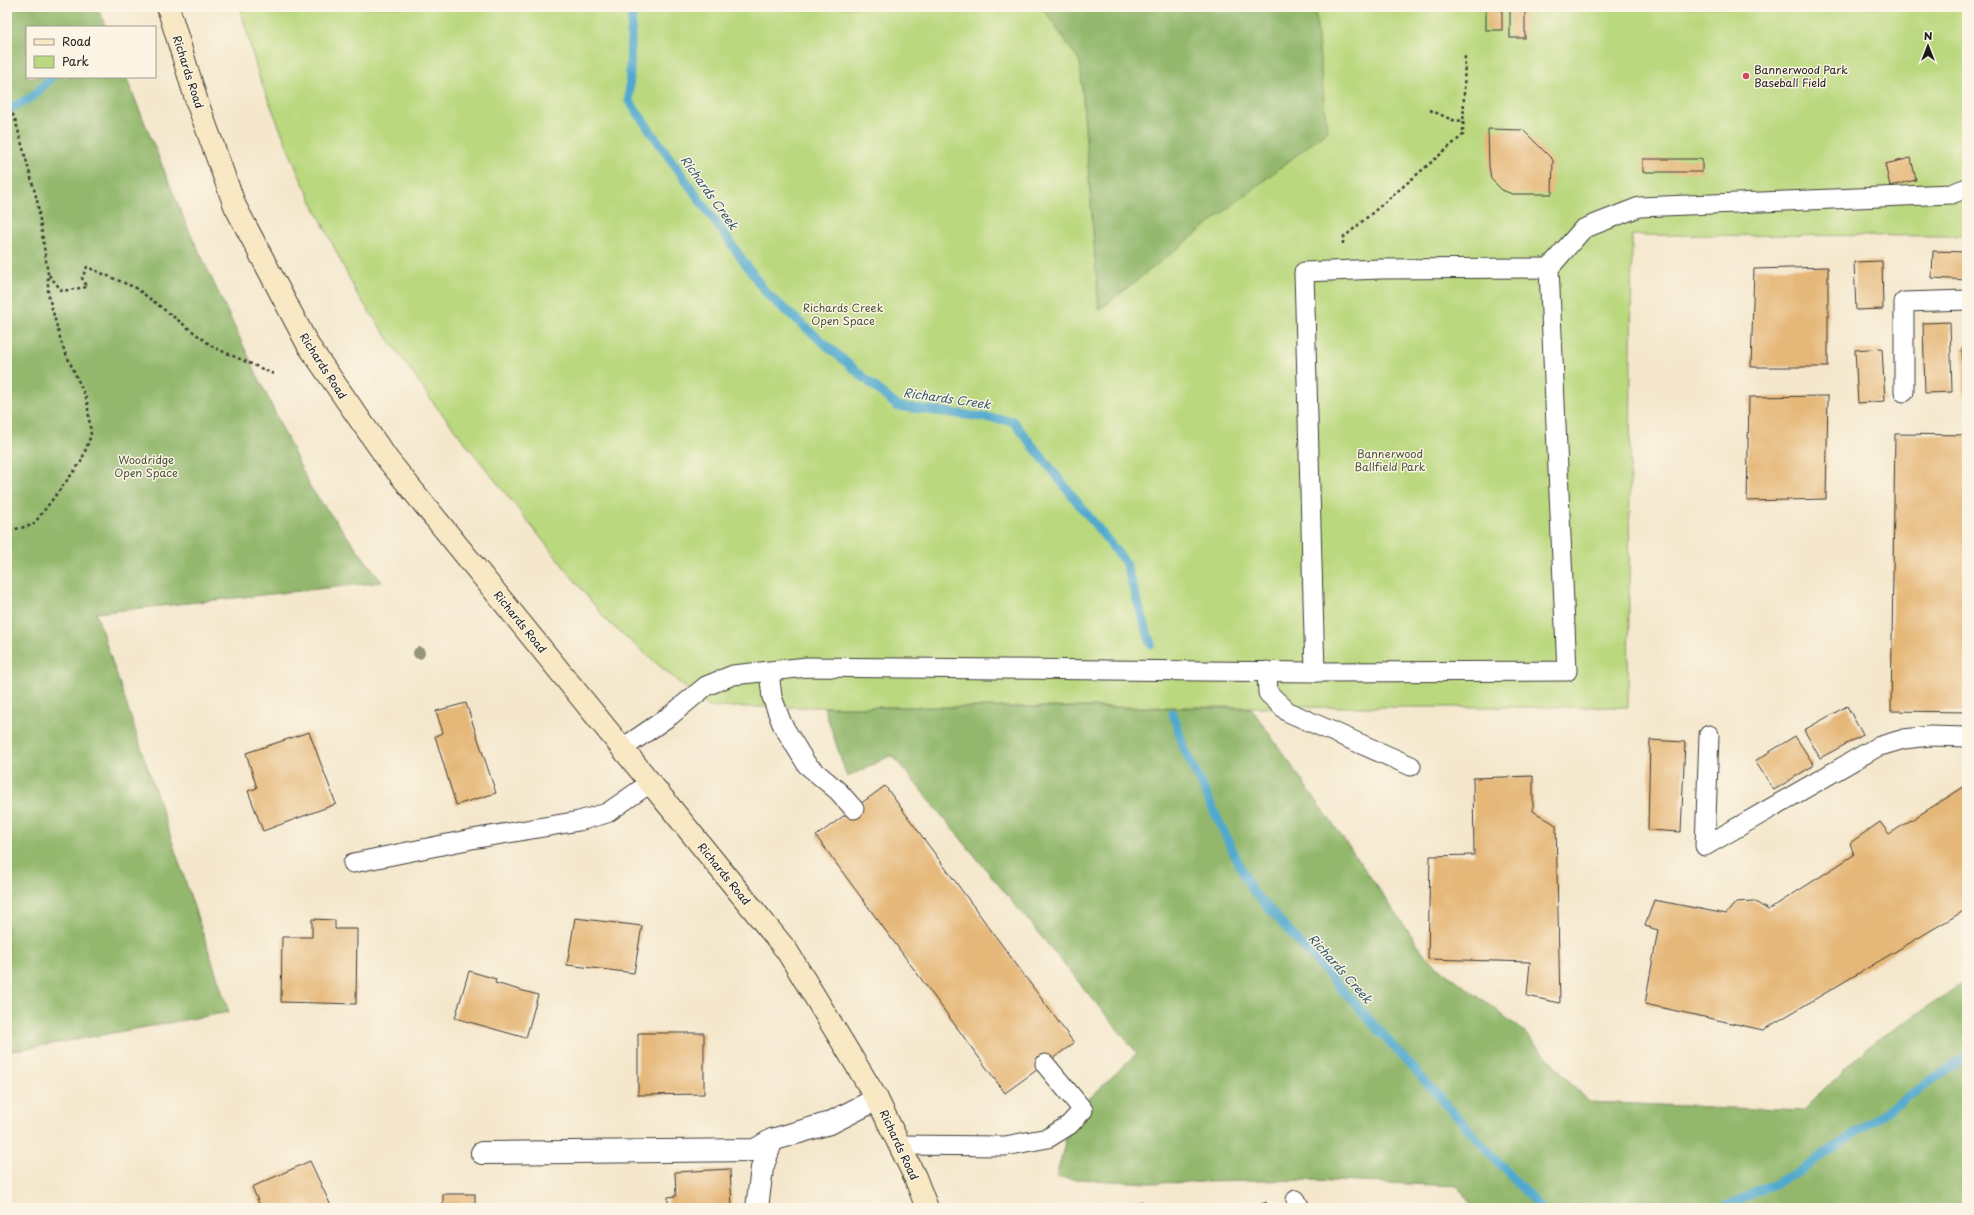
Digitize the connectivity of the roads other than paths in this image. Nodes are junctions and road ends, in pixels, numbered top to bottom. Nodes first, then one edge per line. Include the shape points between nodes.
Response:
1 (168, 7) edge
2 (1967, 188) edge
3 (1549, 268) junction
4 (1967, 300) edge
5 (1904, 392) dead end
6 (1267, 670) junction
7 (769, 672) junction
8 (1315, 672) junction
9 (1709, 735) dead end
10 (1967, 737) edge
11 (623, 748) junction
12 (1411, 766) dead end
13 (650, 783) junction
14 (854, 809) dead end
15 (353, 863) dead end
16 (1045, 1064) dead end
17 (877, 1099) junction
18 (772, 1140) junction
19 (899, 1145) junction
20 (482, 1153) dead end
21 (758, 1208) edge
22 (927, 1208) edge

1 - 11 main road, Richards Road via 235,206 308,346 388,460
2 - 3 lane via 1951,194 1639,207 1583,229
3 - 8 lane via 1304,272
3 - 8 lane via 1567,670
4 - 5 lane via 1904,302
6 - 7 lane via 807,667
6 - 8 lane
6 - 12 lane via 1268,693 1288,712
7 - 11 lane via 733,675 706,686 671,715
7 - 14 lane via 772,697 782,724 807,765 838,791
9 - 10 lane via 1705,846 1877,747 1904,739 1930,736
11 - 13 main road, Richards Road
13 - 15 lane via 607,812 579,821
13 - 17 main road, Richards Road via 787,951
16 - 19 lane via 1083,1110 1069,1126 1048,1138 1005,1146
17 - 18 street via 830,1123
17 - 19 main road, Richards Road
18 - 20 street via 755,1150
18 - 21 street via 762,1168
19 - 22 main road, Richards Road

